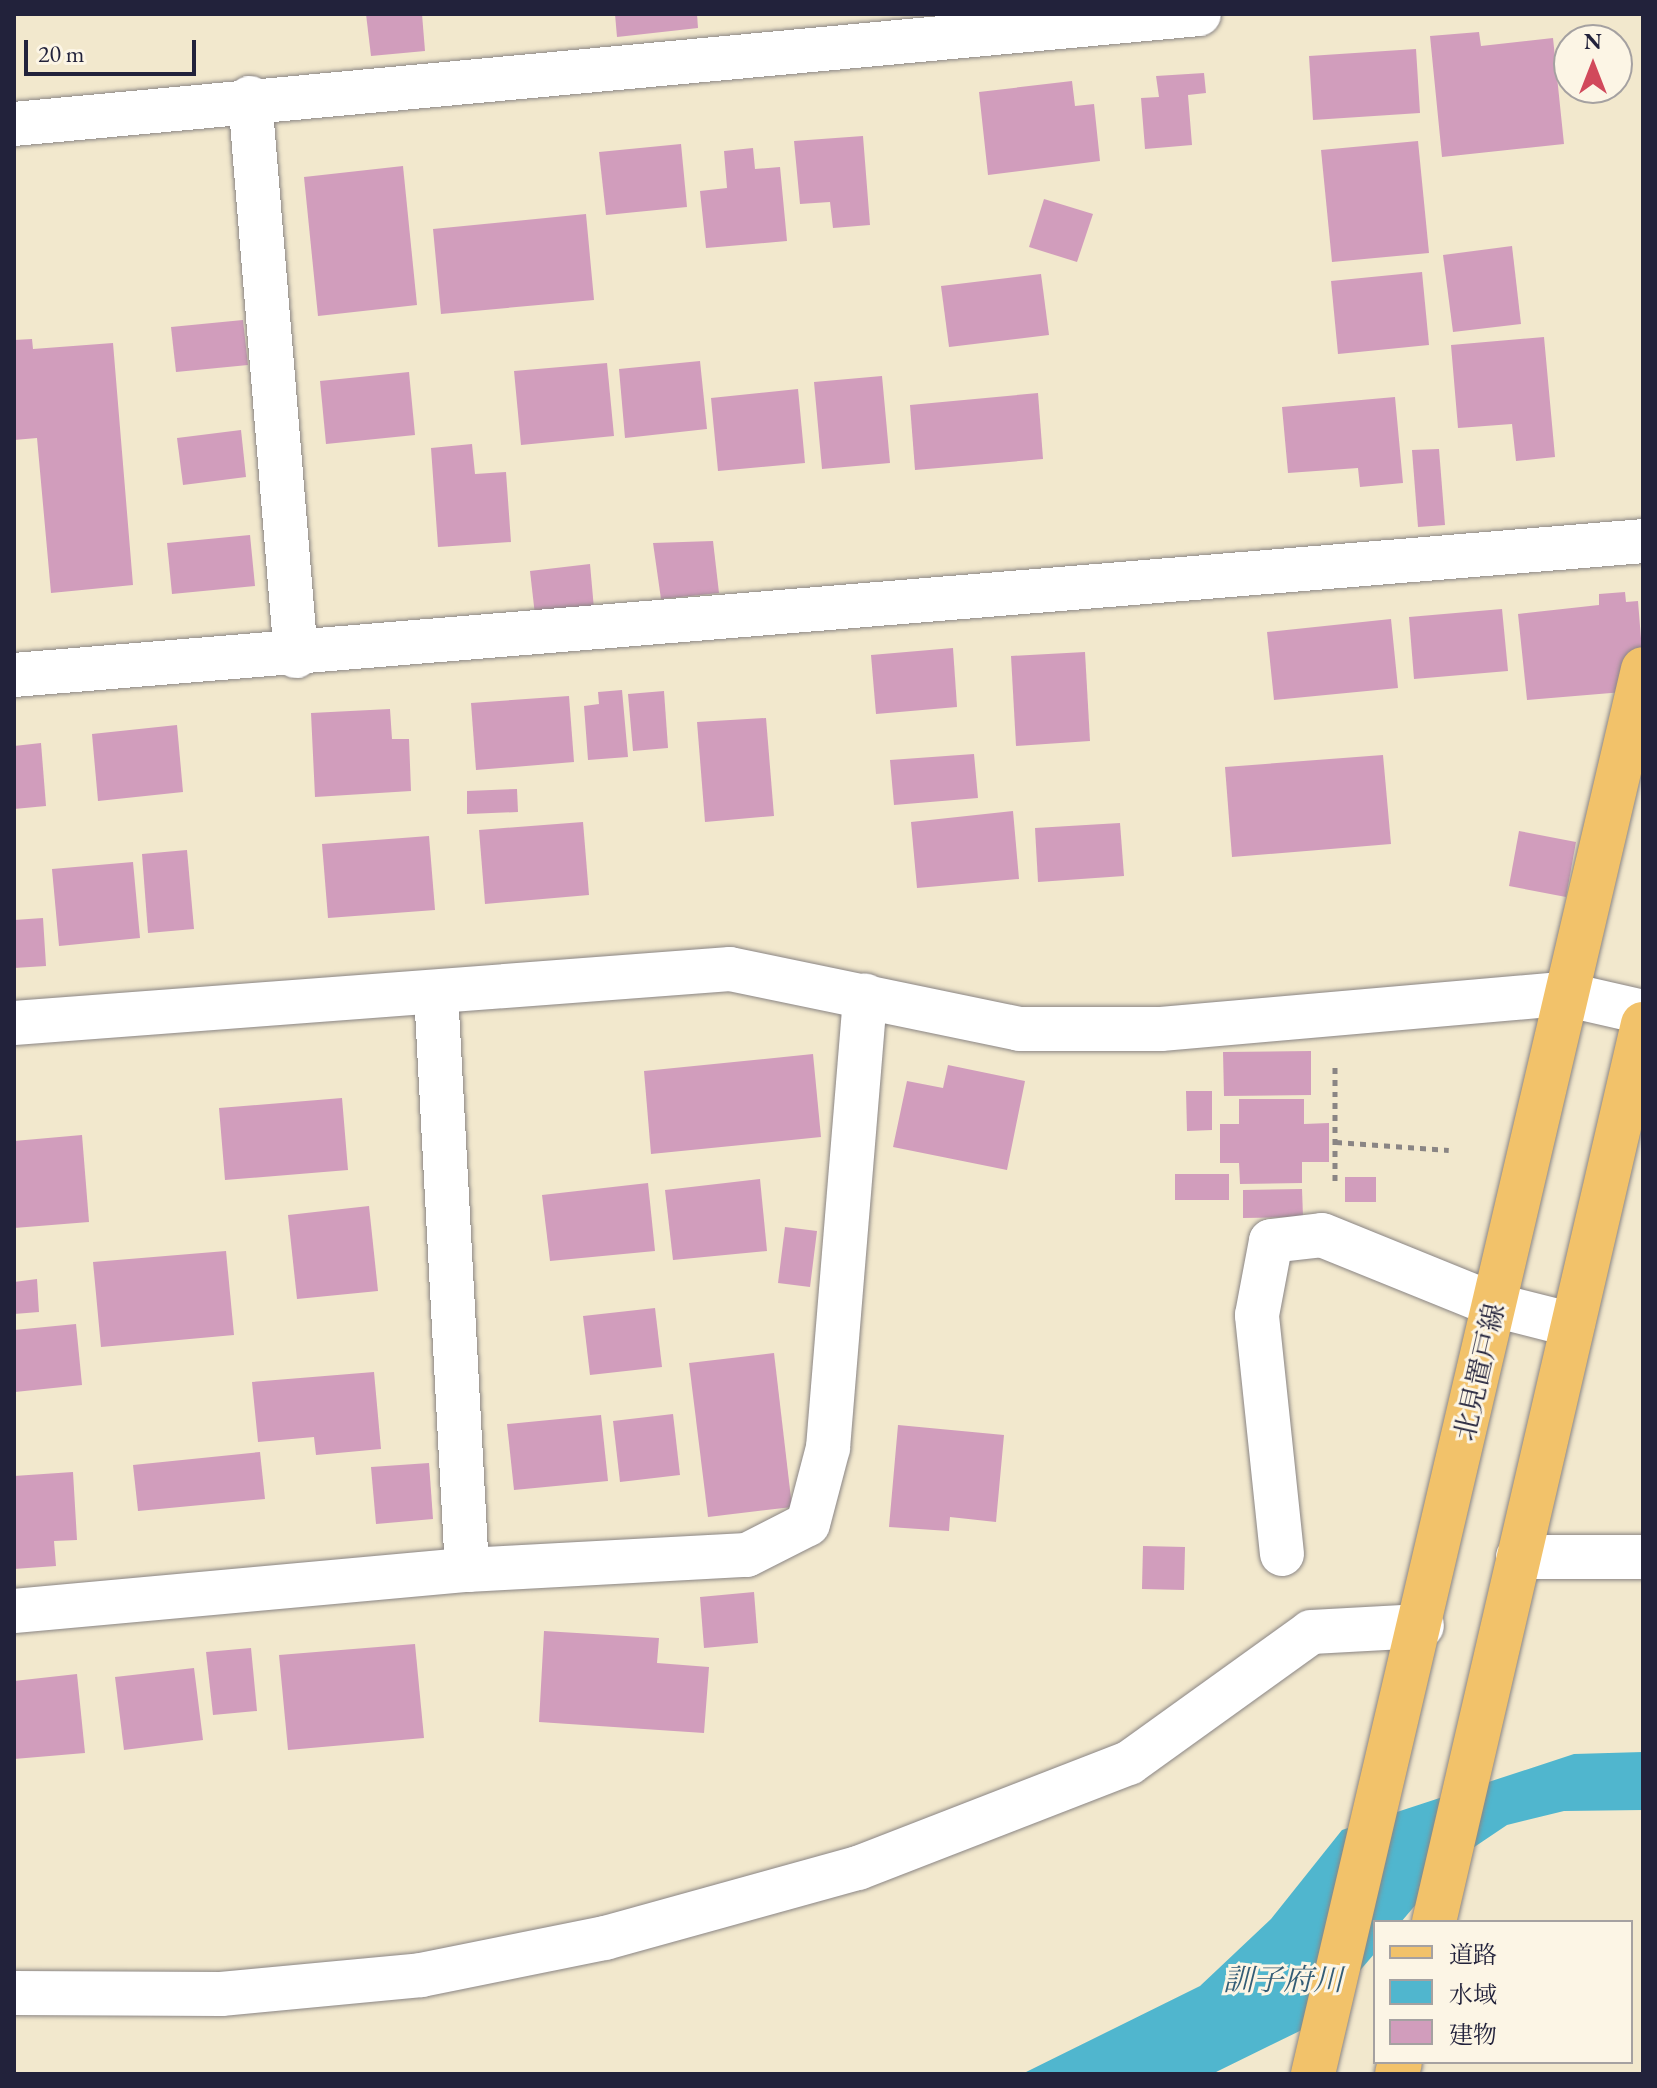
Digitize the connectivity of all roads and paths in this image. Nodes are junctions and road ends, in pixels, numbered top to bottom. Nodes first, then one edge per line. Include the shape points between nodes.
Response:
1 (1199, 14) edge
2 (250, 98) junction
3 (14, 124) edge
4 (1643, 541) edge
5 (296, 656) junction
6 (1643, 669) edge
7 (14, 675) edge
8 (436, 992) junction
9 (1564, 994) junction
10 (865, 996) junction
11 (1643, 1012) edge
12 (1333, 1014) junction
13 (14, 1023) edge
14 (1643, 1024) edge
15 (1336, 1142) junction
16 (1449, 1150) dead end
17 (1322, 1235) junction
18 (1494, 1305) junction
19 (1573, 1325) junction
20 (1282, 1554) dead end
21 (1518, 1557) junction
22 (1643, 1557) edge
23 (467, 1570) junction
24 (14, 1611) edge
25 (1419, 1639) junction
26 (1434, 1920) edge
27 (14, 1993) edge
28 (1313, 2074) edge

1 - 2 street
2 - 3 street
2 - 5 street
4 - 5 street
5 - 7 street
6 - 9 main road, 北見置戸線
8 - 10 street via 730,969
8 - 13 street
8 - 23 street
9 - 11 street
9 - 12 street
9 - 18 main road, 北見置戸線
10 - 12 street via 1020,1029 1161,1029
10 - 23 street via 828,1448 808,1524 747,1555
12 - 15 path
14 - 19 main road
15 - 16 path
15 - 17 path via 1335,1185
17 - 18 street
17 - 20 street via 1271,1241 1257,1315
18 - 19 street
18 - 25 main road, 北見置戸線
19 - 21 main road
21 - 22 street
21 - 26 main road
23 - 24 street
25 - 27 street via 1311,1632 1129,1763 858,1868 605,1938 421,1975 237,1993
25 - 28 main road, 北見置戸線

